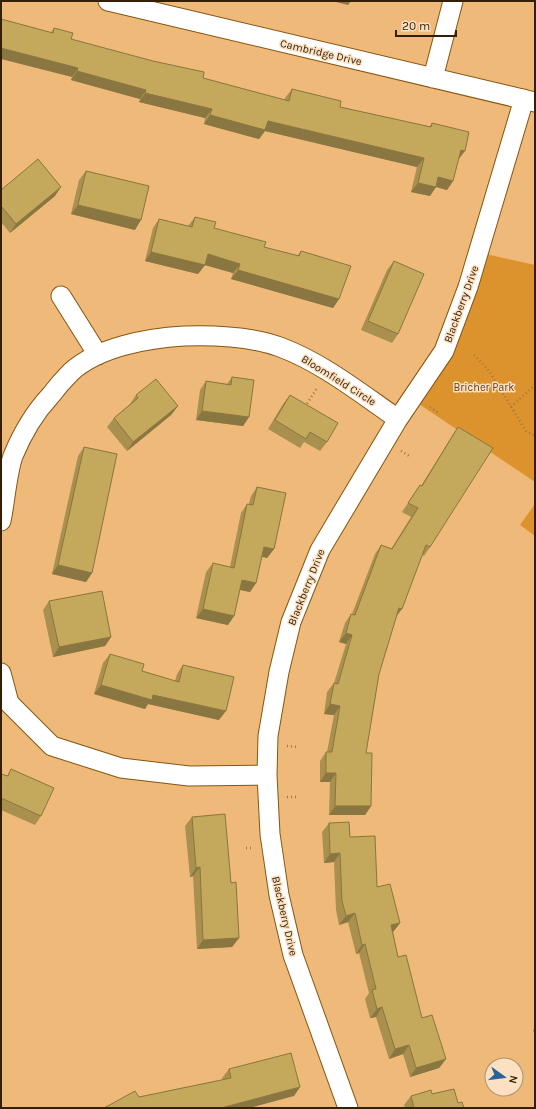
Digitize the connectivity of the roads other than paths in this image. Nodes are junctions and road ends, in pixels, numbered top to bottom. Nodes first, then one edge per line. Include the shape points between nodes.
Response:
1 (108, 1) edge
2 (453, 1) edge
3 (142, 5) edge
4 (433, 78) junction
5 (529, 100) edge
6 (60, 296) dead end
7 (98, 356) junction
8 (398, 418) junction
9 (1, 521) edge
10 (1, 673) edge
11 (5, 704) edge
12 (267, 775) junction
13 (348, 1108) edge

1 - 3 street, Cambridge Drive
2 - 4 street
3 - 4 street, Cambridge Drive
4 - 5 street, Cambridge Drive
5 - 8 street, Blackberry Drive via 468,288 444,351
6 - 7 street
7 - 8 street, Bloomfield Circle via 136,342 167,337 207,335 247,338 279,346 305,358
7 - 9 street, Bloomfield Circle via 71,371 36,411 13,457
8 - 12 street, Blackberry Drive via 320,550 291,622 268,736
10 - 11 street
11 - 12 street via 52,746 121,768 189,776
12 - 13 street, Blackberry Drive via 270,834 279,895 293,955

